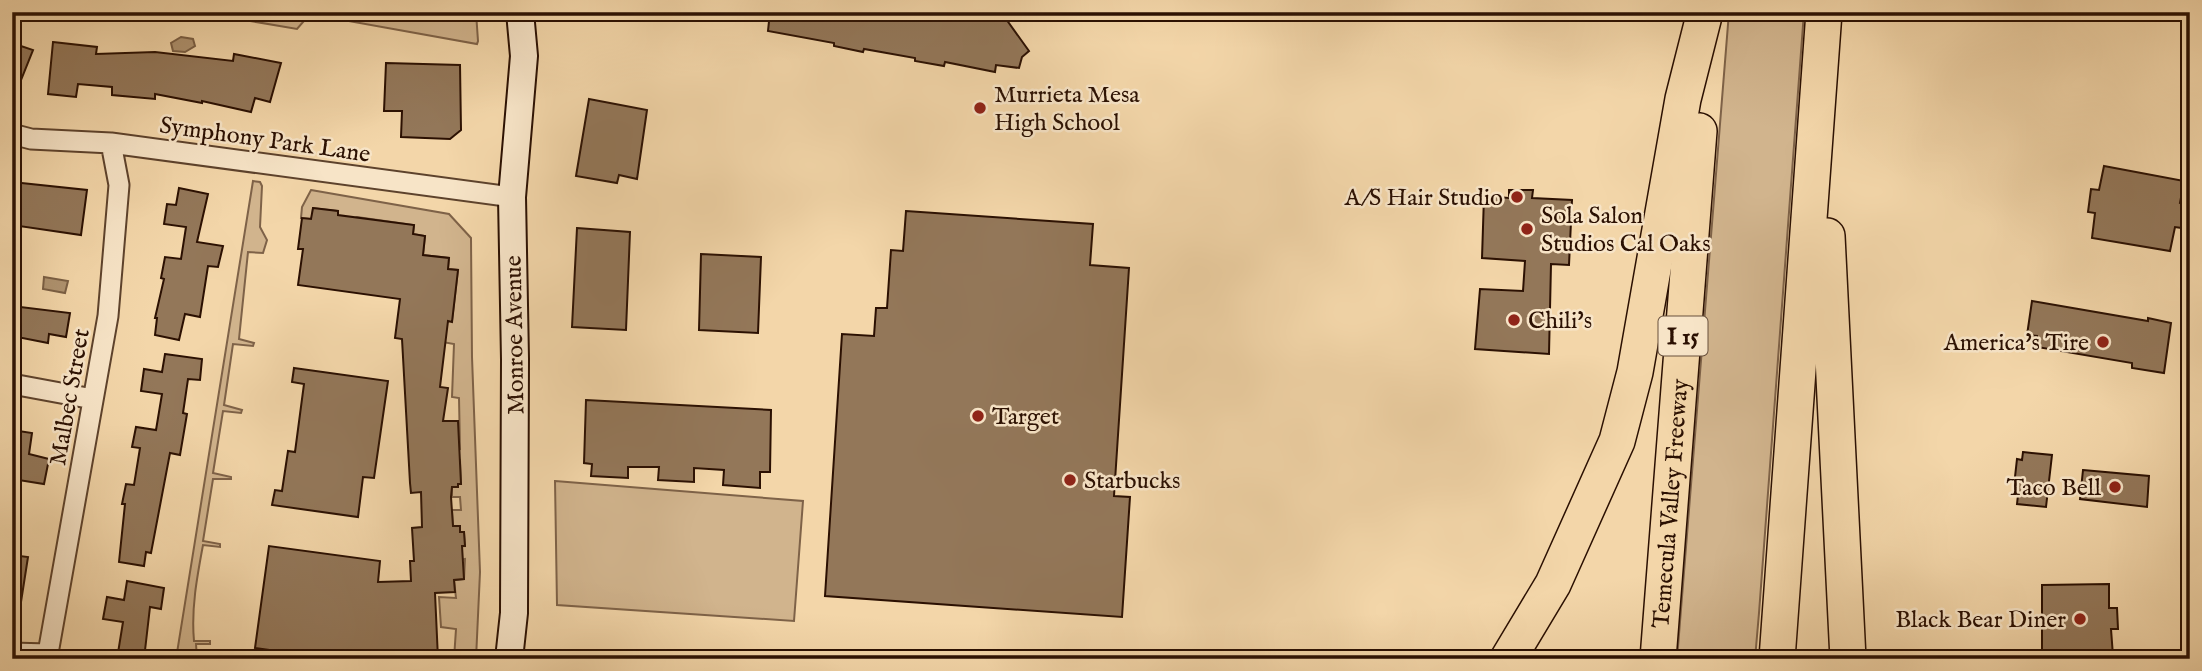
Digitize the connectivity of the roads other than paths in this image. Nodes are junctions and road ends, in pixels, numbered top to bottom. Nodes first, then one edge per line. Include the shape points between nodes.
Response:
1 (520, 12) edge
2 (1707, 12) edge
3 (1824, 12) edge
4 (1819, 69) junction
5 (12, 134) edge
6 (111, 143) junction
7 (512, 197) junction
8 (12, 384) edge
9 (93, 399) junction
10 (12, 653) edge
11 (47, 656) edge
12 (509, 659) edge
13 (1508, 659) edge
14 (1658, 659) edge
15 (1777, 659) edge
16 (1848, 659) edge

1 - 7 street, Monroe Avenue via 524,55
2 - 13 highway via 1683,99 1635,372 1617,441 1553,584
2 - 14 highway, Temecula Valley Freeway / I 15
3 - 4 highway
4 - 15 highway
4 - 16 highway
5 - 6 street, Symphony Park Lane
6 - 7 street, Symphony Park Lane
6 - 9 street, Malbec Street via 119,186 108,316
7 - 12 street, Monroe Avenue via 514,613
8 - 9 street
9 - 11 street, Malbec Street
10 - 11 street

